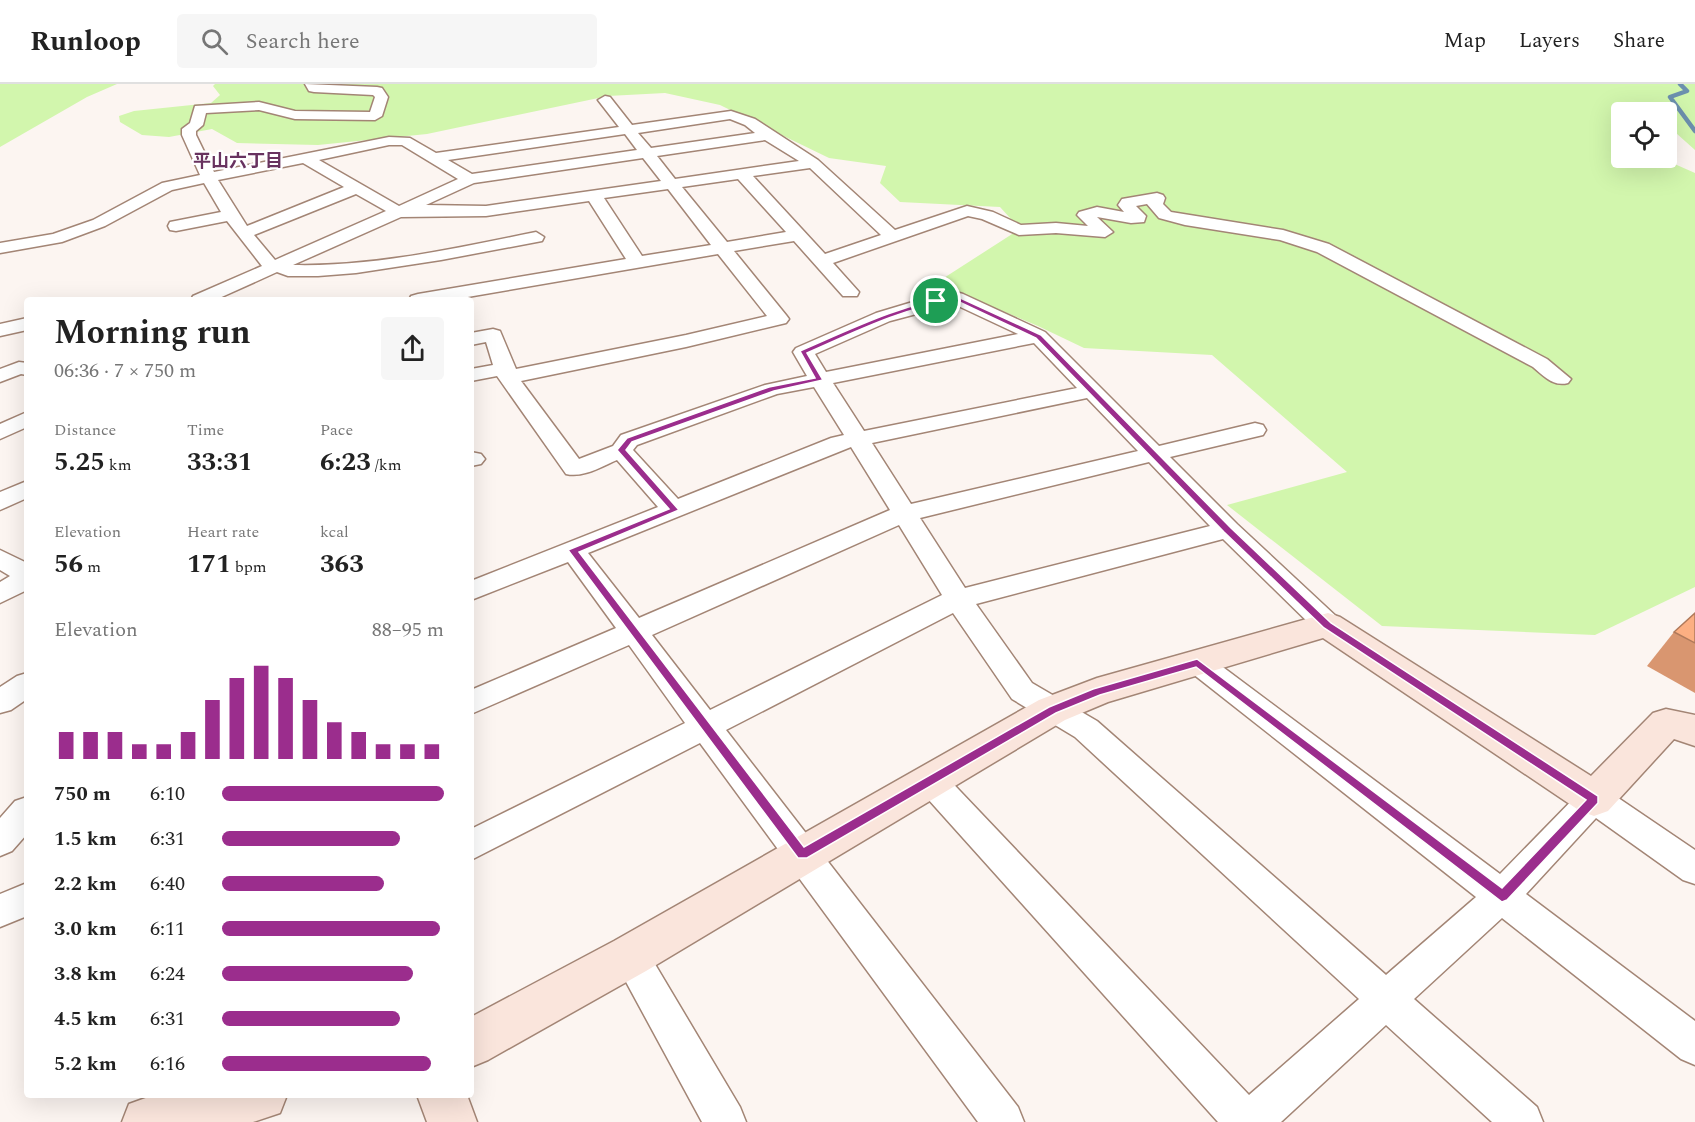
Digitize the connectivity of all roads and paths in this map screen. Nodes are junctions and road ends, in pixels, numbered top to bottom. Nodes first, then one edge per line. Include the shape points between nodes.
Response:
1 (311, 84) edge
2 (605, 100) dead end
3 (629, 130) junction
4 (767, 135) junction
5 (646, 152) junction
6 (304, 158) junction
7 (432, 158) junction
8 (813, 163) junction
9 (742, 174) junction
10 (207, 177) junction
11 (470, 179) junction
12 (672, 184) junction
13 (356, 188) junction
14 (594, 196) junction
15 (398, 213) junction
16 (232, 215) junction
17 (176, 226) dead end
18 (494, 227) junction
19 (243, 232) junction
20 (798, 235) junction
21 (892, 236) junction
22 (536, 237) dead end
23 (0, 248) edge
24 (722, 248) junction
25 (822, 261) junction
26 (637, 262) junction
27 (272, 267) junction
28 (519, 283) junction
29 (850, 292) dead end
30 (207, 297) edge
31 (436, 297) edge
32 (24, 325) edge
33 (0, 330) edge
34 (1038, 336) junction
35 (474, 338) edge
36 (24, 369) edge
37 (506, 373) junction
38 (474, 375) edge
39 (0, 376) edge
40 (820, 379) junction
41 (1561, 379) dead end
42 (1092, 391) junction
43 (24, 420) edge
44 (1255, 430) dead end
45 (0, 432) edge
46 (856, 440) junction
47 (621, 450) junction
48 (1153, 454) junction
49 (24, 490) edge
50 (0, 502) edge
51 (674, 510) junction
52 (903, 514) junction
53 (1228, 530) junction
54 (573, 550) junction
55 (0, 559) edge
56 (24, 574) edge
57 (24, 578) edge
58 (474, 590) edge
59 (0, 594) edge
60 (958, 599) junction
61 (1328, 625) junction
62 (634, 630) junction
63 (1197, 663) junction
64 (24, 686) edge
65 (0, 702) edge
66 (474, 702) edge
67 (1052, 710) junction
68 (707, 726) junction
69 (1695, 731) edge
70 (930, 780) junction
71 (1594, 800) junction
72 (24, 814) edge
73 (0, 841) edge
74 (474, 843) edge
75 (802, 854) junction
76 (1695, 869) edge
77 (1502, 896) junction
78 (24, 900) edge
79 (0, 911) edge
80 (630, 956) junction
81 (1388, 1001) junction
82 (474, 1041) edge
83 (1695, 1045) edge
84 (249, 1098) edge
85 (443, 1098) edge
86 (147, 1122) edge
87 (452, 1122) edge
88 (725, 1122) edge
89 (1003, 1122) edge
90 (1248, 1122) edge
91 (1522, 1122) edge

1 - 10 street via 314,88 377,91 381,103 375,116 295,115 259,106 200,109 189,135
2 - 3 street
3 - 4 street via 731,115
3 - 5 street
3 - 7 street
4 - 5 street
4 - 8 street
5 - 11 street
5 - 12 street
6 - 7 street via 405,141
6 - 10 street
6 - 13 street
7 - 11 street
8 - 9 street
8 - 21 street
9 - 12 street
9 - 20 street
10 - 16 street
10 - 23 street via 167,186 99,223 56,238
11 - 15 street
12 - 14 street
12 - 24 street
13 - 15 street
13 - 19 street
14 - 18 street
14 - 26 street
15 - 18 street via 421,210
15 - 27 street
16 - 17 street
16 - 19 street
18 - 22 street
18 - 27 street via 376,266 306,273
18 - 28 street
19 - 27 street
20 - 24 street
20 - 25 street
21 - 25 street
21 - 41 street via 958,213 975,212 1018,230 1056,228 1098,233 1105,232 1090,221 1087,213 1138,219 1126,205 1128,202 1158,198 1155,205 1165,215 1283,235 1323,248 1433,304 1540,363
24 - 26 street
24 - 37 street via 779,319 686,341
25 - 29 street
26 - 28 street
27 - 30 street
28 - 31 street
32 - 33 street
34 - 40 street
34 - 40 street via 956,298 936,301 883,317 803,352
34 - 42 street
35 - 37 street via 493,335
36 - 39 street
37 - 38 street
37 - 47 street via 574,469
40 - 46 street
40 - 47 street via 772,389 662,428 629,440
42 - 46 street
42 - 48 street
43 - 45 street
44 - 48 street
46 - 51 street via 838,443
46 - 52 street
47 - 51 street
48 - 52 street
48 - 53 street
49 - 50 street
51 - 54 street
52 - 60 street
52 - 62 street
53 - 60 street
53 - 61 street
54 - 58 street
54 - 62 street
55 - 56 street
57 - 59 street
60 - 67 street via 1022,691
60 - 68 street
61 - 63 street
61 - 71 street
62 - 66 street
62 - 68 street
63 - 67 street via 1097,692
63 - 77 street
64 - 65 street
67 - 70 street
67 - 81 street via 1086,729
68 - 74 street
68 - 75 street
69 - 71 street via 1666,723
70 - 75 street
70 - 90 street
71 - 76 street
71 - 77 street
72 - 73 street
75 - 80 street
75 - 89 street
77 - 81 street
77 - 83 street
78 - 79 street
80 - 82 street
80 - 88 street
81 - 90 street
81 - 91 street
84 - 86 street
85 - 87 street

